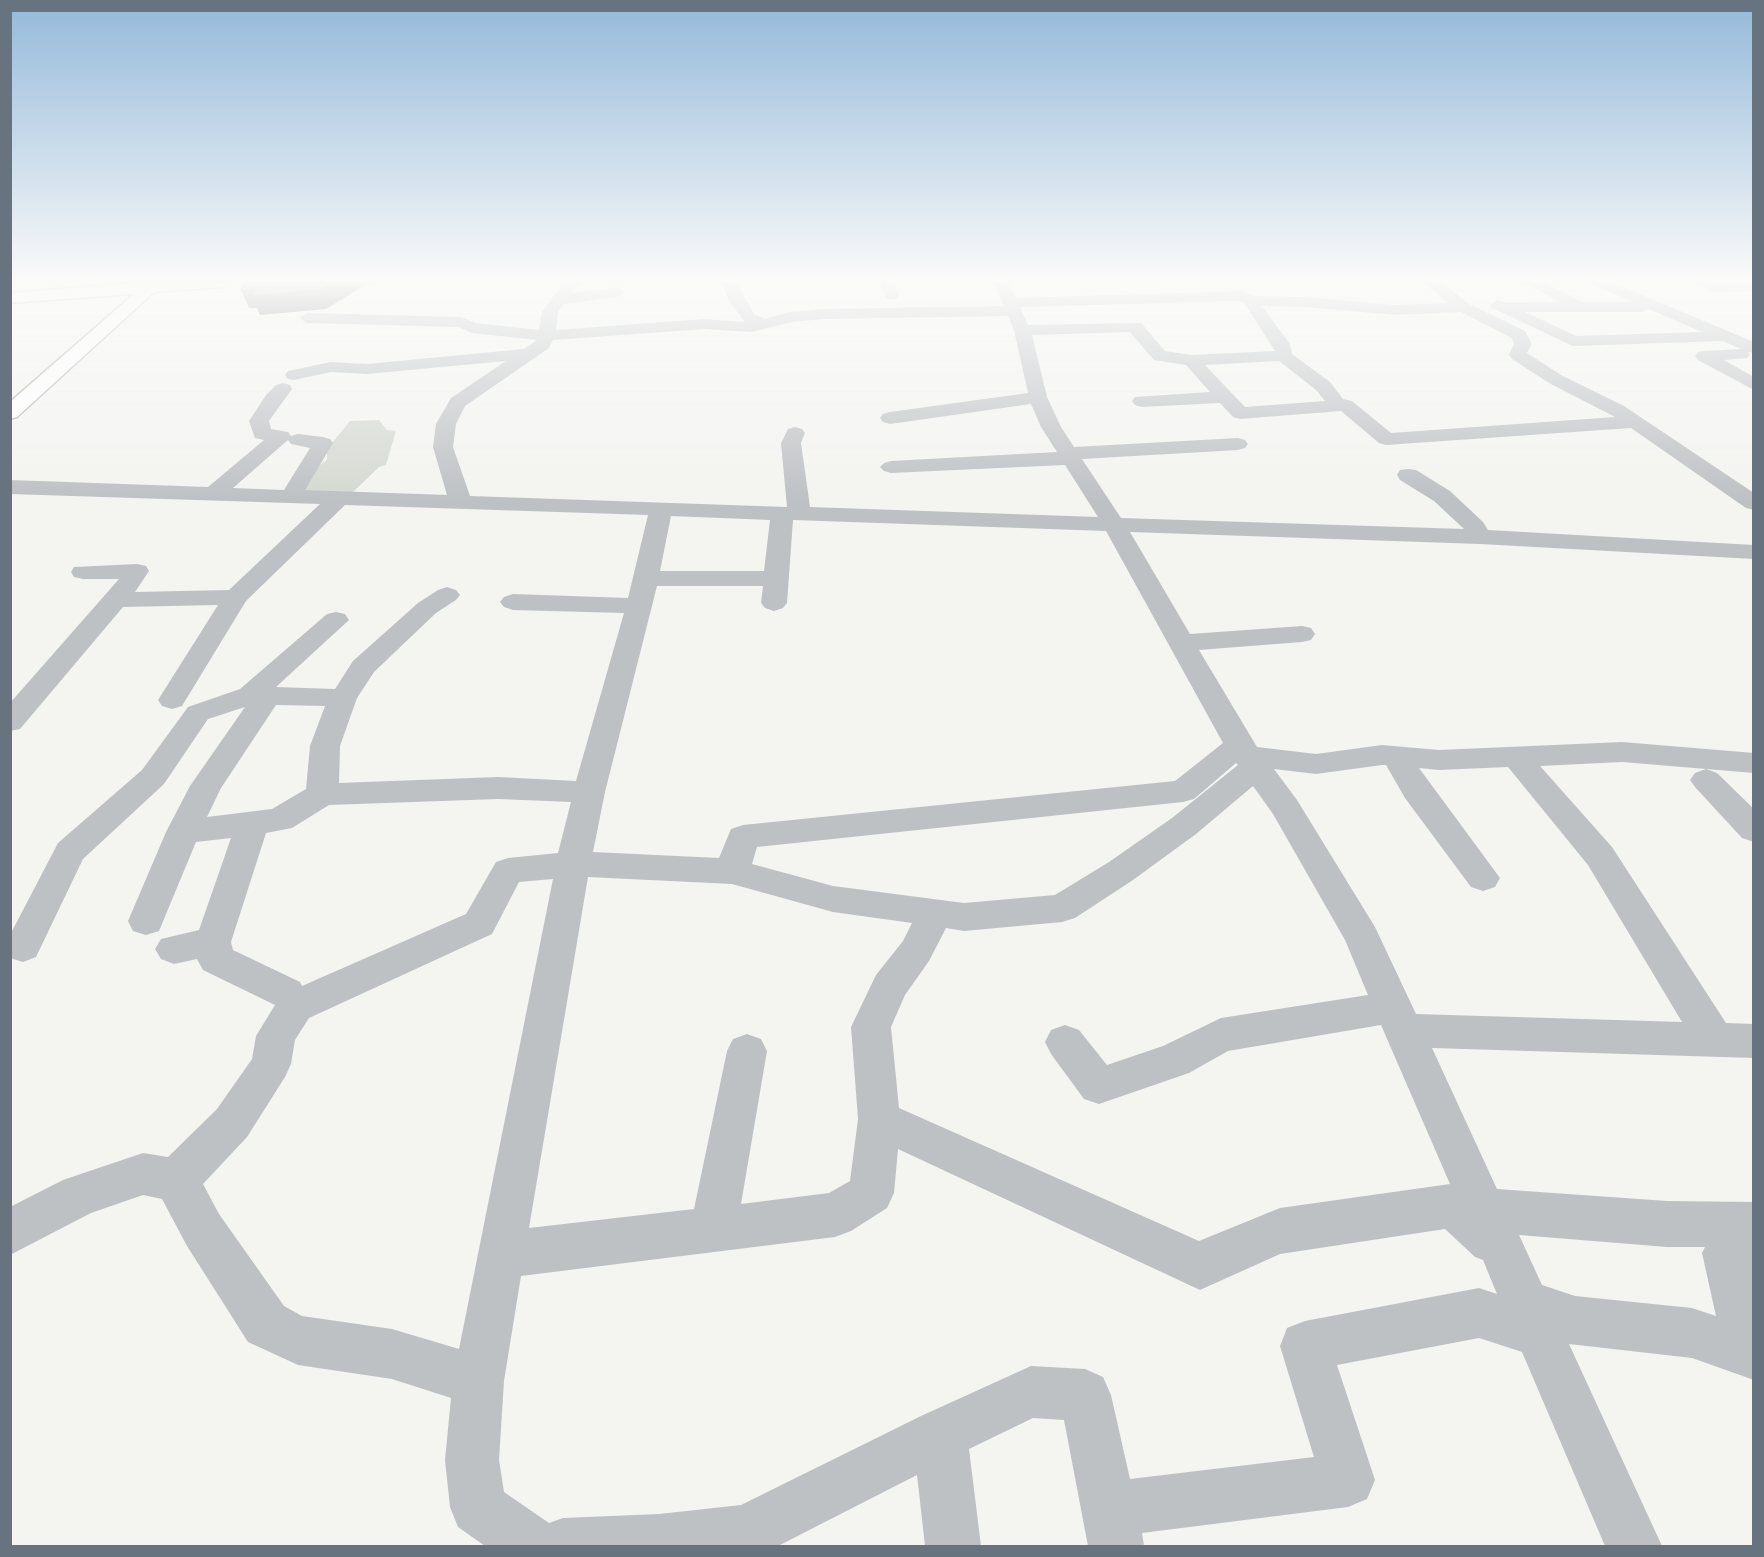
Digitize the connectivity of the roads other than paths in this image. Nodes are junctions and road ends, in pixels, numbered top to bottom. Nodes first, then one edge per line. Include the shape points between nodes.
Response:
1 (75, 355) edge
2 (521, 355) edge
3 (527, 355) edge
4 (1024, 355) edge
5 (1159, 355) edge
6 (1518, 355) edge
7 (1726, 355) edge
8 (1283, 356) joint
9 (1191, 360) junction
10 (1754, 385) edge
11 (1038, 397) junction
12 (1225, 397) junction
13 (1142, 401) dead end
14 (1338, 405) junction
15 (10, 413) edge
16 (890, 418) dead end
17 (1634, 422) junction
18 (795, 433) dead end
19 (298, 440) dead end
20 (1238, 444) dead end
21 (1070, 455) junction
22 (891, 467) dead end
23 (1408, 475) dead end
24 (1754, 486) edge
25 (10, 487) edge
26 (1731, 488) junction
27 (213, 494) junction
28 (290, 497) junction
29 (340, 498) junction
30 (461, 503) junction
31 (1754, 503) edge
32 (661, 509) junction
33 (790, 514) junction
34 (1114, 524) junction
35 (1480, 537) junction
36 (1754, 552) edge
37 (83, 572) dead end
38 (643, 592) junction
39 (447, 595) dead end
40 (236, 597) junction
41 (116, 600) junction
42 (513, 602) dead end
43 (336, 620) dead end
44 (1302, 634) dead end
45 (1181, 643) junction
46 (258, 696) junction
47 (343, 698) junction
48 (172, 700) dead end
49 (10, 723) edge
50 (1247, 756) junction
51 (1397, 757) junction
52 (1754, 763) edge
53 (1523, 766) dead end
54 (1706, 780) dead end
55 (589, 792) junction
56 (322, 794) junction
57 (253, 823) junction
58 (1754, 830) edge
59 (183, 832) junction
60 (573, 864) junction
61 (732, 871) junction
62 (1483, 878) dead end
63 (935, 913) junction
64 (146, 921) dead end
65 (213, 942) junction
66 (23, 946) dead end
67 (174, 949) dead end
68 (286, 993) dead end
69 (1398, 1018) junction
70 (1714, 1039) junction
71 (1754, 1041) edge
72 (1065, 1042) dead end
73 (747, 1051) dead end
74 (879, 1119) junction
75 (176, 1180) junction
76 (1754, 1226) edge
77 (1491, 1228) junction
78 (712, 1229) junction
79 (10, 1232) edge
80 (501, 1255) junction
81 (1754, 1259) edge
82 (1532, 1319) junction
83 (1751, 1354) edge
84 (478, 1381) junction
85 (940, 1435) junction
86 (1112, 1528) edge
87 (532, 1546) edge
88 (563, 1546) edge
89 (953, 1546) edge
90 (1634, 1546) edge

1 - 15 main road
2 - 27 street via 367,369 331,368 289,382 259,422 262,434 280,436
3 - 30 street via 458,402 446,424 443,447
4 - 11 street
5 - 9 street
6 - 17 street
7 - 10 street via 1704,356
8 - 9 street
8 - 14 street via 1323,386
9 - 12 street
11 - 16 street via 993,412
11 - 21 street via 1051,427
12 - 13 street
12 - 14 street via 1240,413
14 - 17 street via 1345,405 1386,439
17 - 26 street
18 - 33 street via 791,443
19 - 28 street via 322,443
20 - 21 street
21 - 22 street
21 - 34 street
23 - 35 street via 1442,495 1475,527
24 - 26 street
25 - 27 street
26 - 31 street
27 - 28 street
28 - 29 street
29 - 30 street
29 - 40 street
30 - 32 street
32 - 33 street
32 - 38 street
33 - 34 street
33 - 38 street via 775,591
34 - 35 street
34 - 45 street
35 - 36 street
37 - 41 street via 137,571
38 - 42 street
38 - 55 street
39 - 47 street via 427,608 363,667
40 - 41 street
40 - 48 street
41 - 49 street
43 - 46 street
44 - 45 street
45 - 50 street
46 - 47 street
46 - 59 street
46 - 66 street via 198,713 153,777 70,852
47 - 56 street via 325,746
50 - 51 street via 1316,764 1382,755
50 - 61 street via 1183,791 743,837
50 - 63 street via 1184,826 1062,908 964,917
50 - 69 street via 1286,808 1362,937
51 - 52 street via 1439,760 1622,752
51 - 62 street via 1416,790
53 - 70 street via 1600,856
54 - 58 street
55 - 56 street via 498,788
55 - 60 street
56 - 57 street via 280,820
57 - 59 street
57 - 65 street
59 - 64 street
60 - 61 street
60 - 75 street via 508,871 479,924 295,1007 276,1036 271,1064 232,1124
60 - 80 street
61 - 63 street via 833,899
63 - 74 street via 916,951 890,986 872,1028
65 - 67 street
65 - 68 street via 216,959
69 - 70 street
69 - 72 street via 1221,1035 1175,1060 1099,1086
69 - 77 street
70 - 71 street
73 - 78 street
74 - 77 street via 1200,1266 1280,1231 1453,1206
74 - 78 street via 871,1193 835,1215
75 - 79 street via 143,1174 79,1195
75 - 84 street via 203,1230 266,1324 298,1340 392,1354
76 - 77 street
77 - 82 street
78 - 80 street
80 - 84 street
81 - 83 street via 1726,1253
82 - 83 street via 1692,1333
82 - 86 street via 1479,1313 1305,1346 1348,1480
82 - 90 street
84 - 87 street via 472,1460 478,1507
85 - 86 street via 1032,1392 1085,1395
85 - 88 street via 746,1533
85 - 89 street

